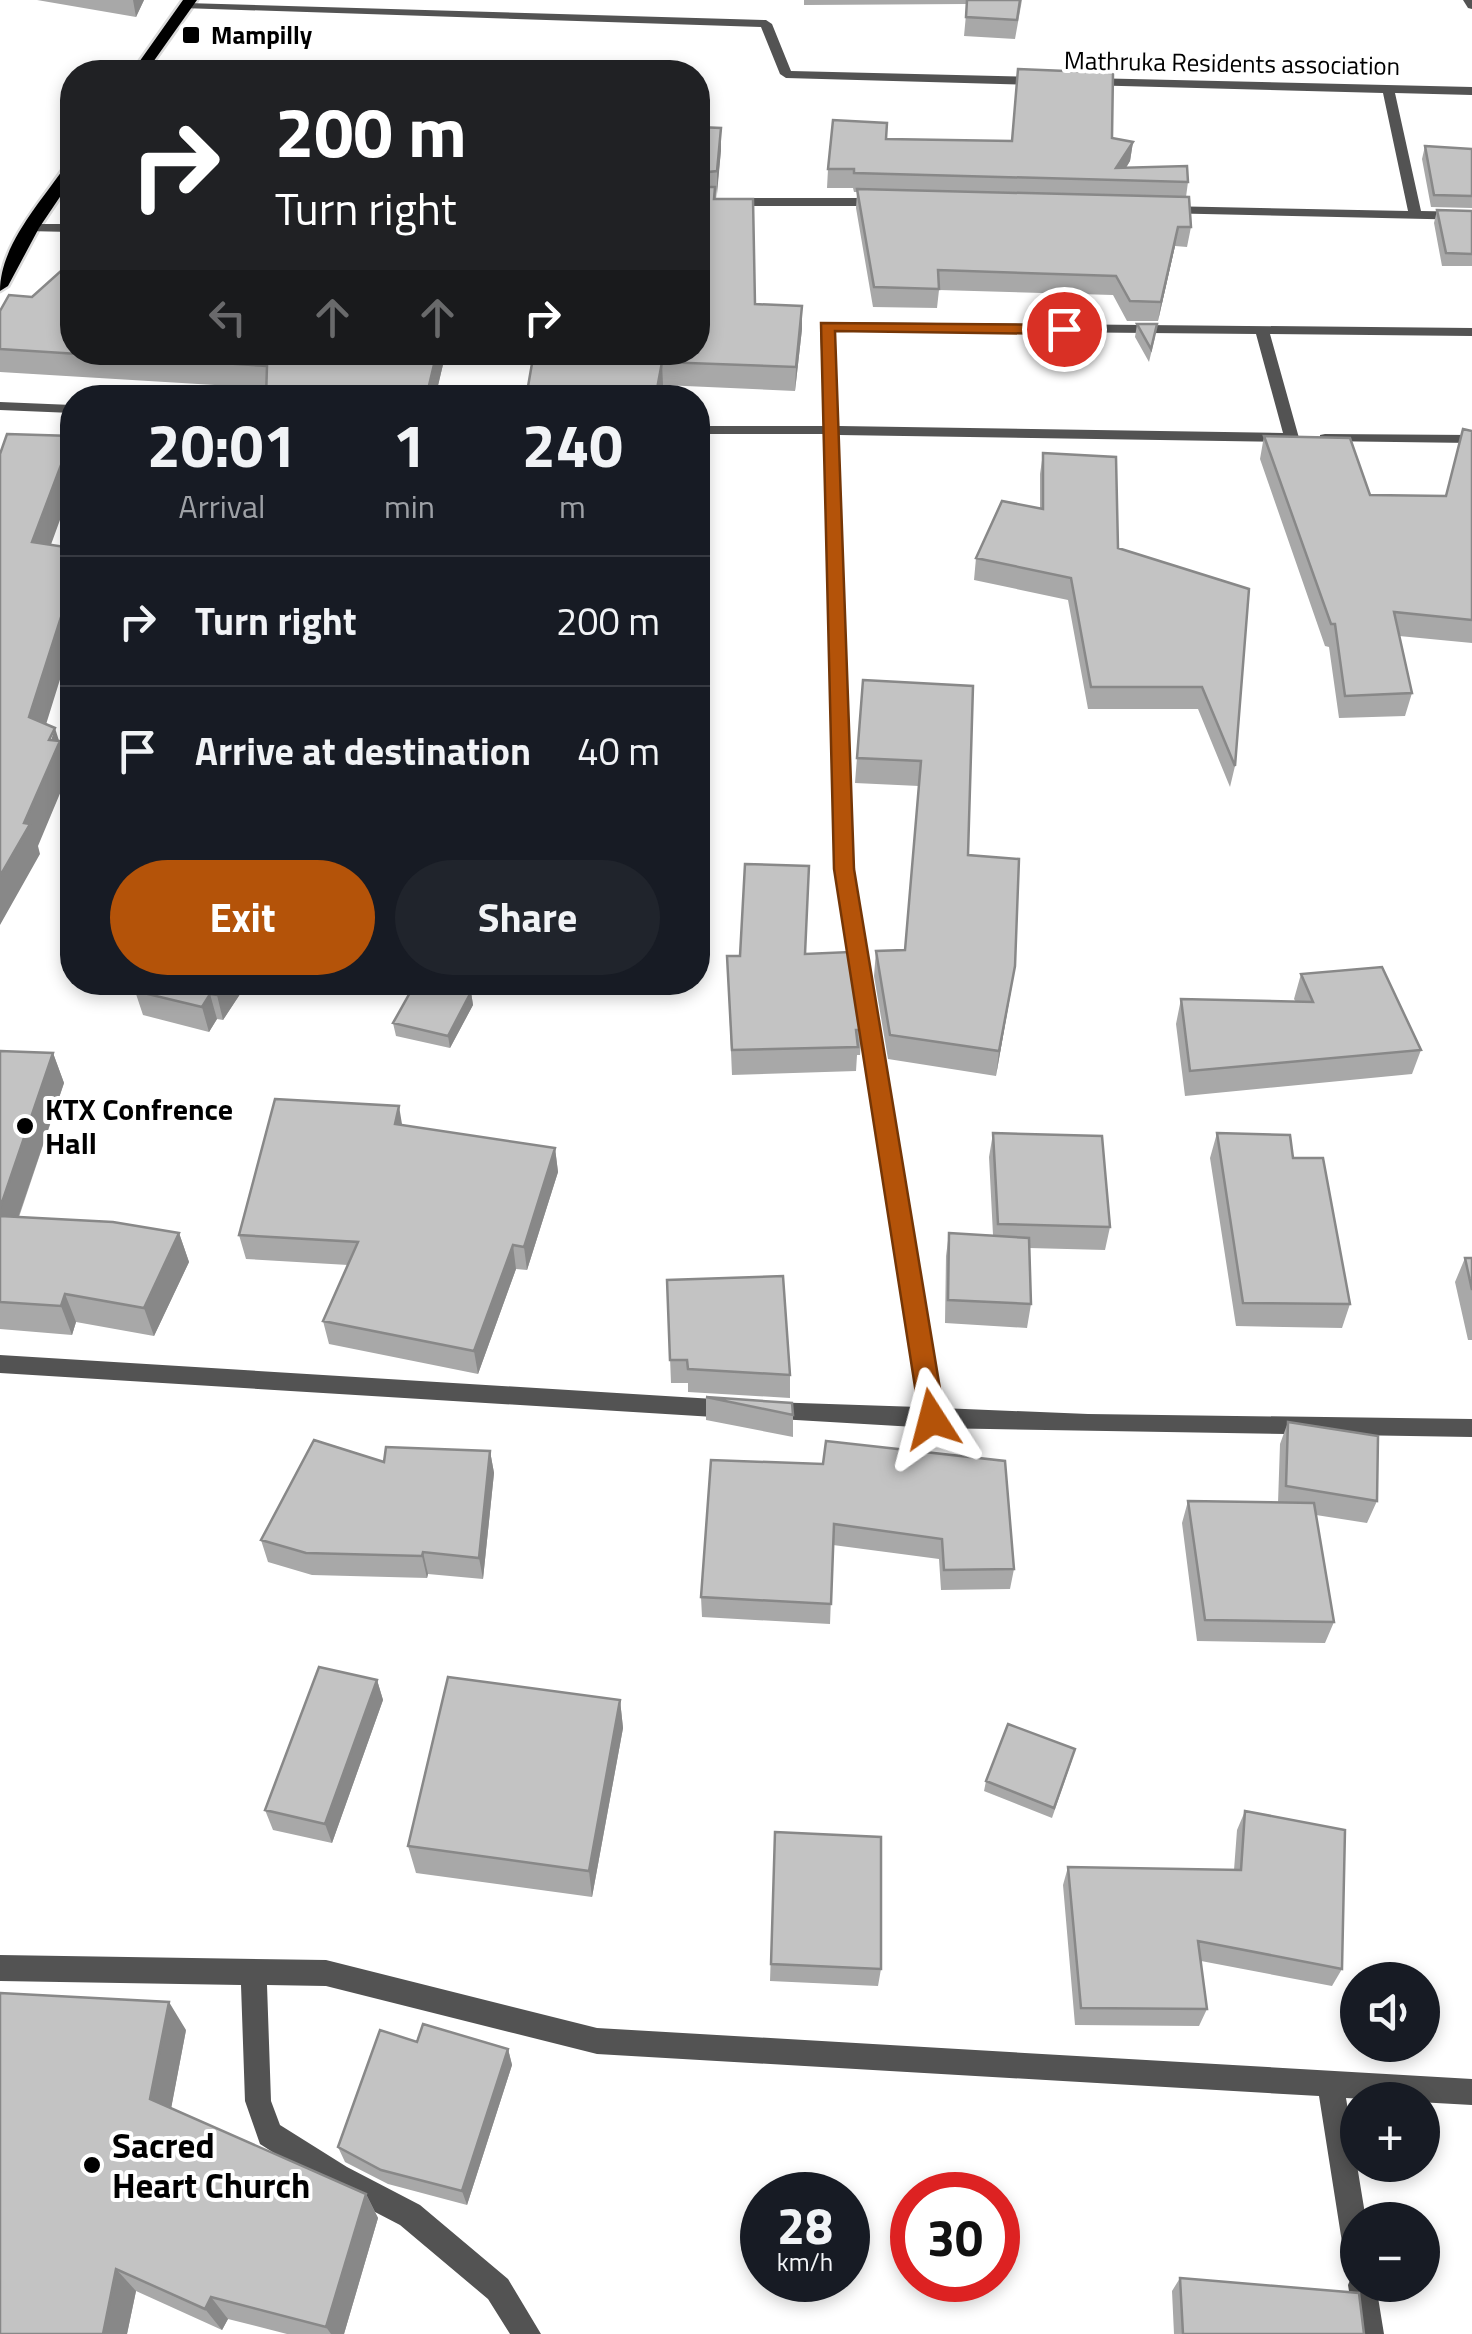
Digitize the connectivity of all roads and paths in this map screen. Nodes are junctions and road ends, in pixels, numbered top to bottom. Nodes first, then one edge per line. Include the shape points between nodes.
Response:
1 (188, 3) edge
2 (148, 60) edge
3 (1059, 81) edge
4 (1078, 82) edge
5 (1388, 90) junction
6 (1472, 90) edge
7 (60, 186) edge
8 (710, 202) edge
9 (904, 202) edge
10 (1138, 210) edge
11 (1415, 213) junction
12 (1472, 216) edge
13 (31, 228) junction
14 (60, 228) edge
15 (0, 286) edge
16 (1262, 332) junction
17 (1472, 332) edge
18 (0, 406) edge
19 (60, 408) edge
20 (710, 430) edge
21 (832, 430) junction
22 (1292, 438) junction
23 (1472, 439) edge
24 (0, 1364) edge
25 (932, 1419) junction
26 (1472, 1428) edge
27 (0, 1968) edge
28 (254, 1971) junction
29 (1331, 2087) junction
30 (1472, 2092) edge
31 (1349, 2202) edge
32 (1365, 2302) edge
33 (527, 2334) edge
34 (1370, 2334) edge

1 - 2 main road
1 - 3 street, Mathruka Residents association via 766,24 786,74
4 - 5 street, Mathruka Residents association
5 - 6 street, Mathruka Residents association
5 - 11 street
7 - 13 main road
8 - 9 street
10 - 11 street
11 - 12 street
13 - 14 street
13 - 15 main road
16 - 17 street
16 - 21 street via 827,326
16 - 22 street
18 - 19 street
20 - 21 street
21 - 22 street
21 - 25 street via 844,869
22 - 23 street
24 - 25 street
25 - 26 street
27 - 28 street
28 - 29 street via 326,1973 597,2041
28 - 33 street via 258,2100 270,2134 410,2215 498,2289
29 - 30 street
29 - 31 street
32 - 34 street

